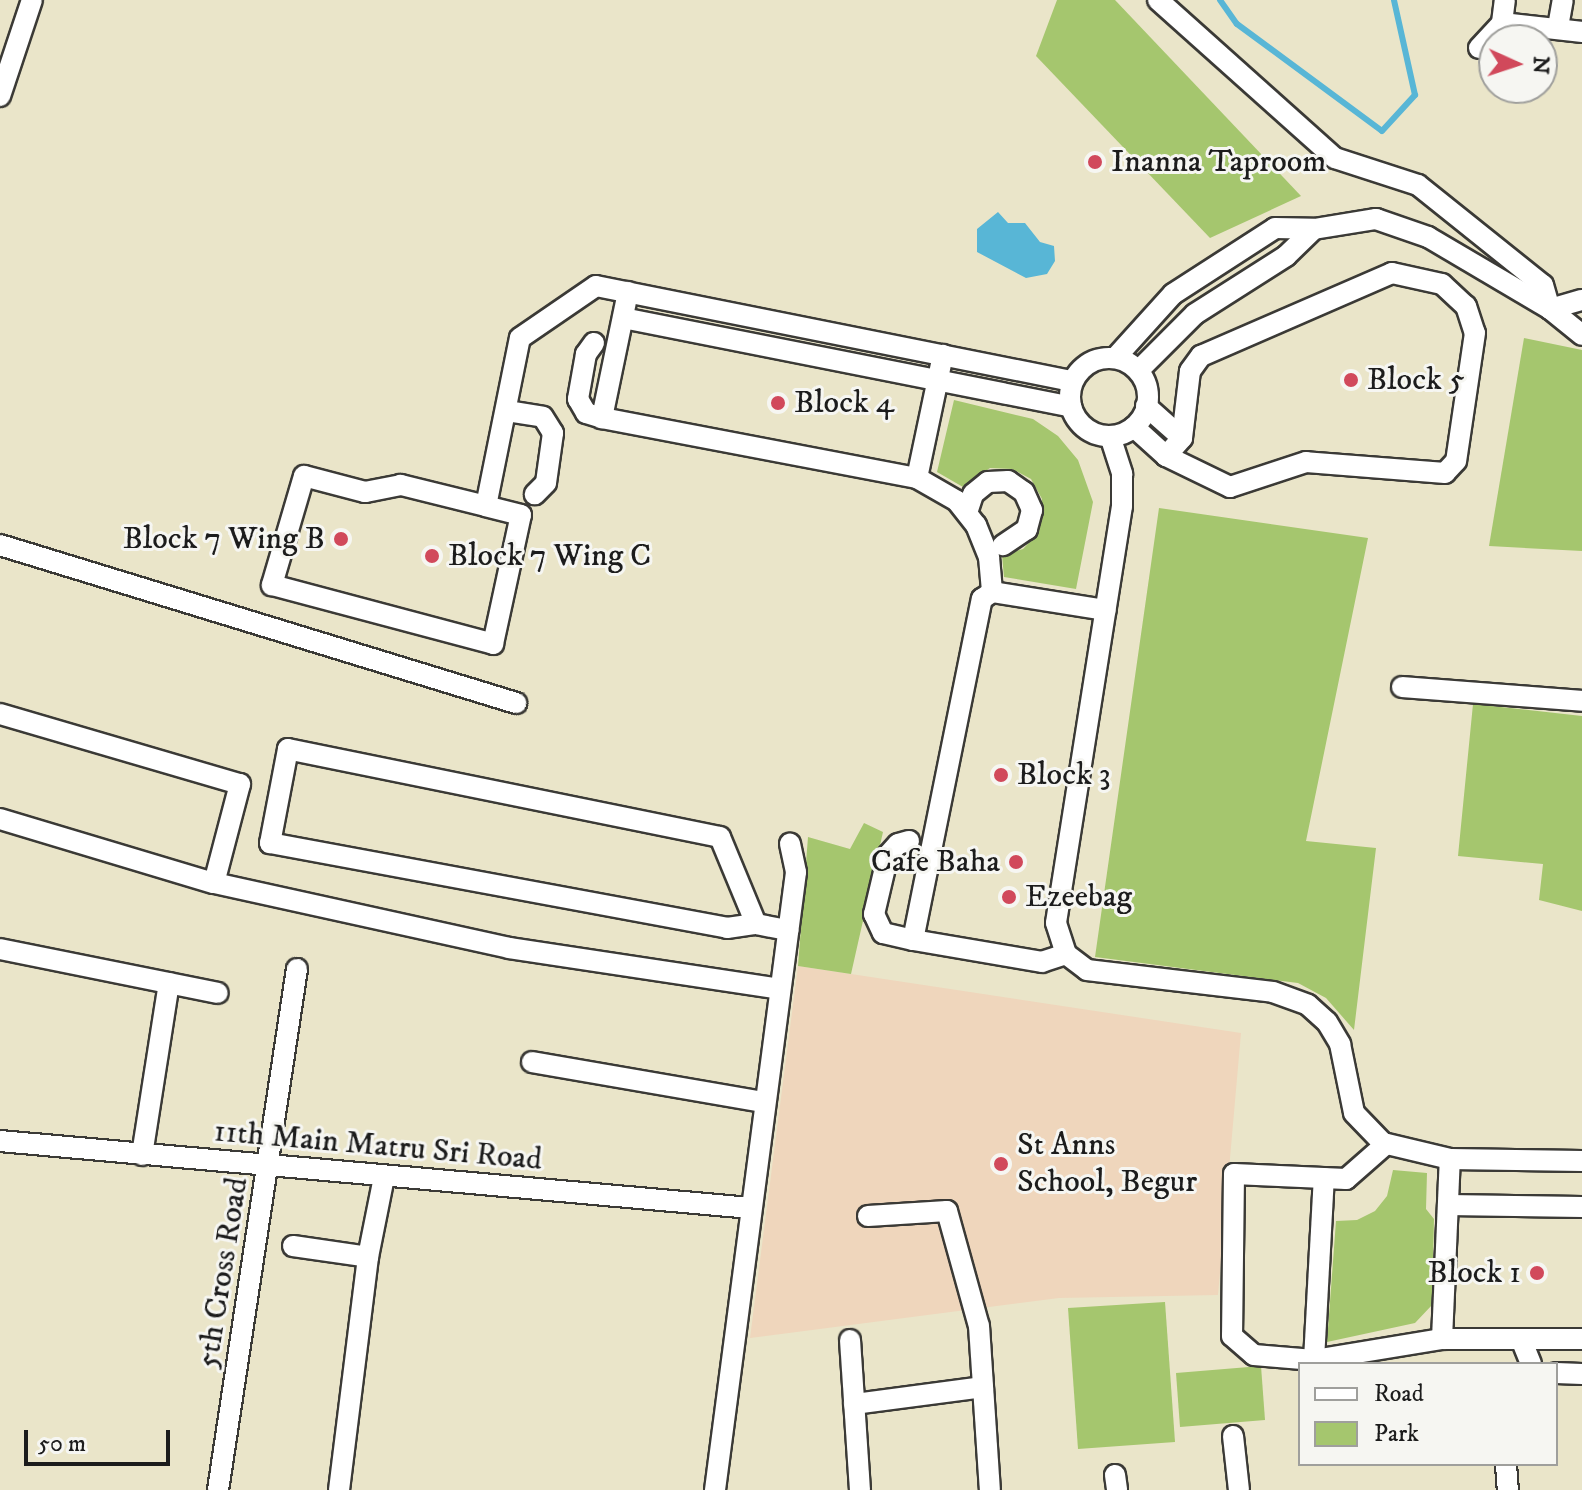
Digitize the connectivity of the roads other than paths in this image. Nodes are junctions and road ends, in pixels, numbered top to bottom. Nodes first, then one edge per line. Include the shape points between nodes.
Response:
1 (32, 0) edge
2 (1158, 0) edge
3 (1505, 0) edge
4 (1563, 0) edge
5 (1502, 23) joint
6 (1516, 24) edge
7 (1558, 27) joint
8 (1582, 32) edge
9 (0, 96) edge
10 (1314, 229) junction
11 (628, 292) junction
12 (1582, 300) edge
13 (1550, 309) junction
14 (623, 318) junction
15 (1582, 335) edge
16 (594, 343) dead end
17 (943, 355) junction
18 (1116, 357) junction
19 (1139, 370) junction
20 (938, 380) junction
21 (1073, 381) junction
22 (1146, 406) junction
23 (1071, 407) junction
24 (507, 411) junction
25 (602, 418) junction
26 (1134, 427) junction
27 (1110, 436) junction
28 (1182, 438) junction
29 (1166, 456) junction
30 (917, 478) junction
31 (535, 494) dead end
32 (486, 506) junction
33 (967, 513) junction
34 (0, 545) edge
35 (1003, 545) dead end
36 (992, 592) junction
37 (1106, 610) junction
38 (1402, 687) dead end
39 (1582, 701) edge
40 (516, 703) dead end
41 (0, 714) edge
42 (0, 819) edge
43 (909, 841) dead end
44 (790, 844) dead end
45 (214, 883) junction
46 (756, 924) junction
47 (788, 930) junction
48 (913, 940) junction
49 (0, 949) edge
50 (1066, 954) junction
51 (297, 969) dead end
52 (169, 983) junction
53 (780, 989) junction
54 (218, 993) dead end
55 (532, 1062) dead end
56 (763, 1102) junction
57 (0, 1141) edge
58 (1386, 1144) junction
59 (142, 1155) junction
60 (1450, 1159) junction
61 (1582, 1161) edge
62 (270, 1167) junction
63 (384, 1177) junction
64 (1324, 1178) junction
65 (1448, 1205) junction
66 (1582, 1207) edge
67 (750, 1208) junction
68 (868, 1216) dead end
69 (293, 1246) dead end
70 (368, 1257) junction
71 (1442, 1339) junction
72 (1521, 1339) junction
73 (1582, 1339) edge
74 (850, 1340) dead end
75 (1314, 1360) junction
76 (1530, 1362) edge
77 (1558, 1373) edge
78 (1582, 1374) edge
79 (983, 1387) junction
80 (854, 1404) junction
81 (1233, 1436) dead end
82 (1506, 1466) edge
83 (218, 1490) edge
84 (339, 1490) edge
85 (715, 1490) edge
86 (860, 1490) edge
87 (990, 1490) edge
88 (1239, 1490) edge
89 (1508, 1490) edge

1 - 9 street
2 - 13 street via 1335,158 1418,185 1543,285
3 - 5 street
4 - 7 street
5 - 6 street
7 - 8 street
10 - 13 street via 1376,219 1428,237
10 - 18 street via 1275,228 1230,255 1173,294
10 - 19 street via 1286,256 1195,314
11 - 14 street
11 - 17 street
11 - 24 street via 596,286 520,338
12 - 13 street
13 - 15 street
14 - 20 street
14 - 25 street
16 - 25 street via 586,354 578,399 586,413
17 - 20 street
17 - 21 street
18 - 19 street
18 - 21 street via 1091,361
19 - 22 street via 1149,392
20 - 23 street
20 - 30 street
21 - 23 street
22 - 26 street
22 - 28 street
23 - 27 street via 1085,428
24 - 31 street via 543,417 553,433 546,483
24 - 32 street
25 - 30 street
26 - 27 street
26 - 29 street
27 - 37 street via 1123,490
28 - 29 street
28 - 29 street via 1190,371 1215,347 1392,273 1442,284 1466,306 1475,333 1456,461 1445,473 1306,462 1230,487
30 - 33 street via 945,491
32 - 32 street via 521,515 493,644 272,585 304,476 365,492 401,485
33 - 35 street via 973,494 988,482 1008,481 1024,492 1032,510 1027,529
33 - 36 street via 984,541
34 - 40 street
36 - 37 street
36 - 48 street via 982,599
37 - 50 street via 1056,923
38 - 39 street
41 - 45 street via 240,784
42 - 45 street
43 - 48 street via 888,855 874,914 883,933
44 - 47 street via 796,872
45 - 53 street via 509,948
46 - 46 street via 727,928 270,843 288,749 720,837
46 - 47 street
47 - 53 street
48 - 50 street via 1042,962
49 - 52 street
50 - 58 street via 1087,970 1273,992 1308,1005 1340,1044 1359,1122
51 - 62 street, 5th Cross Road
52 - 54 street
52 - 59 street
53 - 56 street
55 - 56 street
56 - 67 street
57 - 59 street, 11th Main Matru Sri Road
58 - 60 street
58 - 64 street via 1346,1179
59 - 62 street, 11th Main Matru Sri Road
60 - 61 street
60 - 65 street
62 - 63 street, 11th Main Matru Sri Road
62 - 83 street, 5th Cross Road
63 - 67 street, 11th Main Matru Sri Road
63 - 70 street
64 - 75 street
64 - 75 street via 1234,1174 1232,1336 1254,1355
65 - 66 street
65 - 71 street
67 - 85 street
68 - 79 street via 947,1211 979,1326
69 - 70 street
70 - 84 street
71 - 72 street
71 - 75 street
72 - 73 street
72 - 76 street
74 - 80 street
77 - 78 street
79 - 80 street
79 - 87 street
80 - 86 street
81 - 88 street
82 - 89 street

